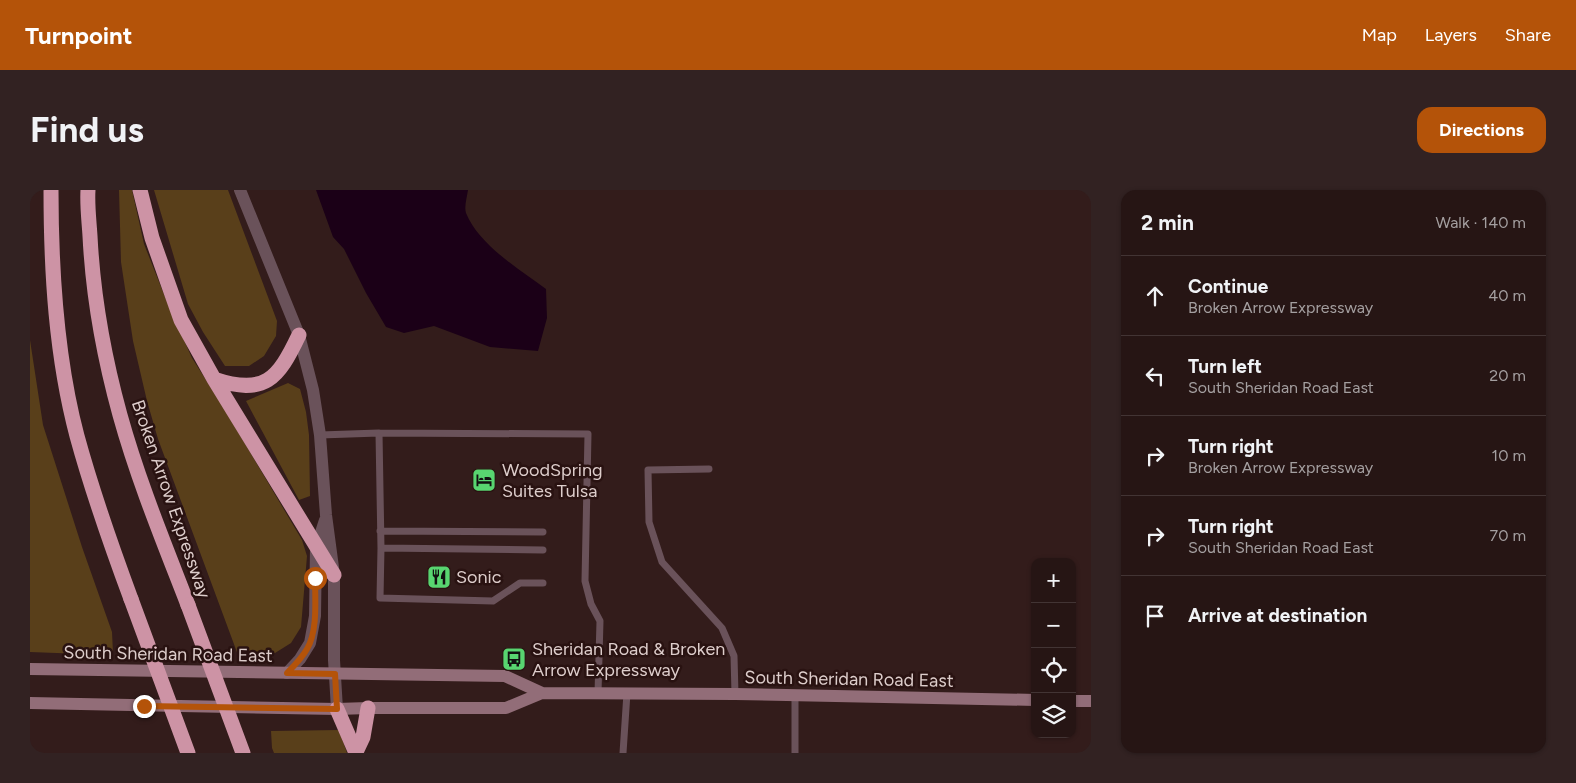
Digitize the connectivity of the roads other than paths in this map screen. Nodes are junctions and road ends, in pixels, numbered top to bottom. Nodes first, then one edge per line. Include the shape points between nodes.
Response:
1 (51, 190) edge
2 (88, 190) edge
3 (140, 190) edge
4 (240, 190) edge
5 (299, 335) junction
6 (214, 379) junction
7 (379, 433) junction
8 (320, 435) junction
9 (709, 469) dead end
10 (326, 515) junction
11 (380, 531) junction
12 (544, 532) dead end
13 (316, 548) junction
14 (381, 548) junction
15 (543, 550) dead end
16 (334, 575) junction
17 (543, 583) dead end
18 (30, 669) edge
19 (287, 673) junction
20 (335, 674) junction
21 (542, 693) junction
22 (598, 693) junction
23 (627, 694) junction
24 (735, 694) junction
25 (795, 696) junction
26 (1031, 700) edge
27 (1076, 701) edge
28 (1091, 701) edge
29 (30, 703) edge
30 (368, 708) junction
31 (337, 709) junction
32 (188, 753) edge
33 (243, 753) edge
34 (356, 753) edge
35 (623, 753) edge
36 (795, 753) edge

1 - 32 highway, bridge via 59,335 77,435 109,539
2 - 33 highway, Broken Arrow Expressway, bridge via 91,257 98,310 118,407 142,482
3 - 6 highway via 152,238 181,320
4 - 5 street
5 - 6 highway via 288,359 270,380 244,387
5 - 8 street
6 - 13 highway
7 - 8 lane
7 - 11 lane
7 - 22 lane via 588,434 585,581 600,622
8 - 10 street
9 - 24 lane via 648,470 648,522 662,562 722,628 734,656
10 - 13 street
10 - 16 street
11 - 12 lane
11 - 14 lane
13 - 16 highway
13 - 19 street via 315,616 310,643
14 - 15 lane
14 - 17 lane via 380,598 493,601 520,583
16 - 20 street
18 - 19 main road, South Sheridan Road East
19 - 20 main road, South Sheridan Road East
20 - 21 main road, South Sheridan Road East via 505,676
20 - 31 street
21 - 22 main road, South Sheridan Road East
21 - 30 main road, South Sheridan Road East via 506,708
22 - 23 main road, South Sheridan Road East
23 - 24 main road, South Sheridan Road East
23 - 35 lane
24 - 25 main road, South Sheridan Road East
25 - 26 main road, South Sheridan Road East
25 - 36 lane
27 - 28 main road
29 - 31 main road, South Sheridan Road East
30 - 31 main road, South Sheridan Road East
30 - 34 highway via 363,737
31 - 34 highway

